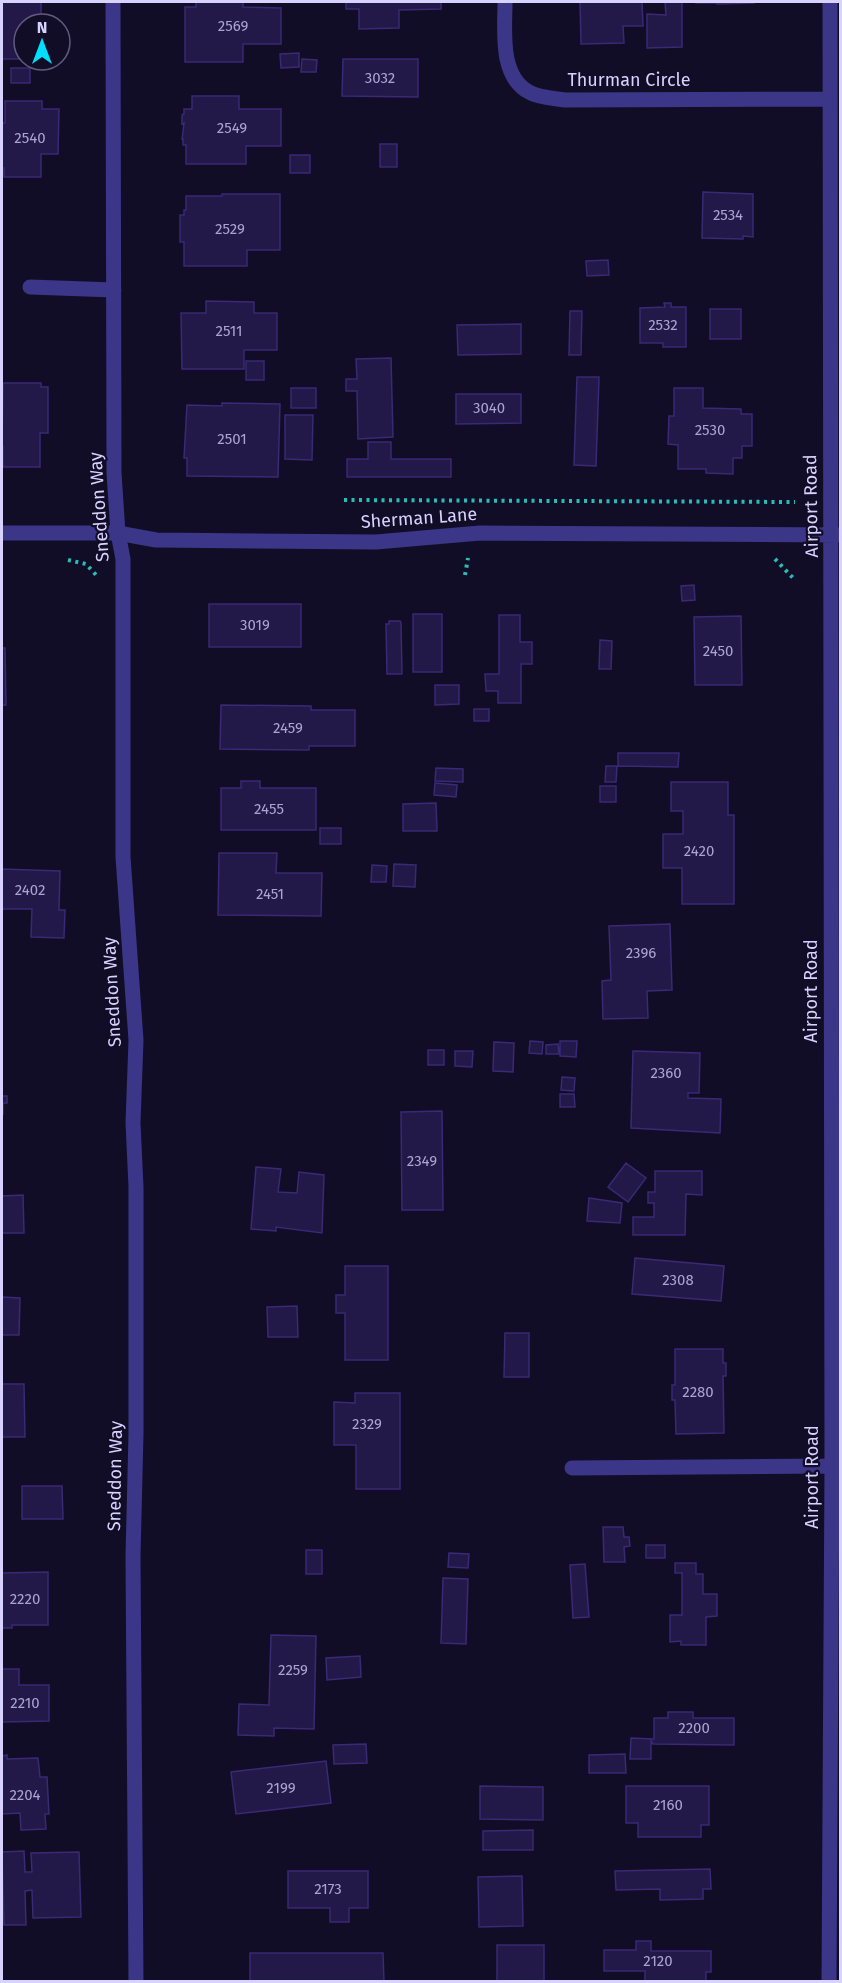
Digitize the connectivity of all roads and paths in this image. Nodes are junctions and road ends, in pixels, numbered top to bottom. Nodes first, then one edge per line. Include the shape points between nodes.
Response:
1 (113, 2) edge
2 (505, 2) edge
3 (830, 2) edge
4 (830, 99) junction
5 (30, 287) dead end
6 (114, 290) junction
7 (344, 500) dead end
8 (795, 502) dead end
9 (2, 533) edge
10 (117, 533) junction
11 (836, 535) edge
12 (64, 559) dead end
13 (97, 588) dead end
14 (835, 1087) edge
15 (832, 1466) junction
16 (572, 1468) dead end
17 (136, 1982) edge
18 (829, 1982) edge

1 - 6 street, Sneddon Way
2 - 4 street, Thurman Circle via 506,54 511,72 521,87 536,96 565,100
3 - 4 street, Airport Road
4 - 11 street, Airport Road
5 - 6 street
6 - 10 street, Sneddon Way
7 - 8 path
9 - 10 street, Sherman Lane
10 - 11 street, Sherman Lane via 156,540 376,542 480,533
10 - 17 street, Sneddon Way via 123,559 123,856 136,1040
11 - 14 street, Airport Road
12 - 13 path via 86,564 97,576
14 - 15 street, Airport Road
15 - 16 street
15 - 18 street, Airport Road

